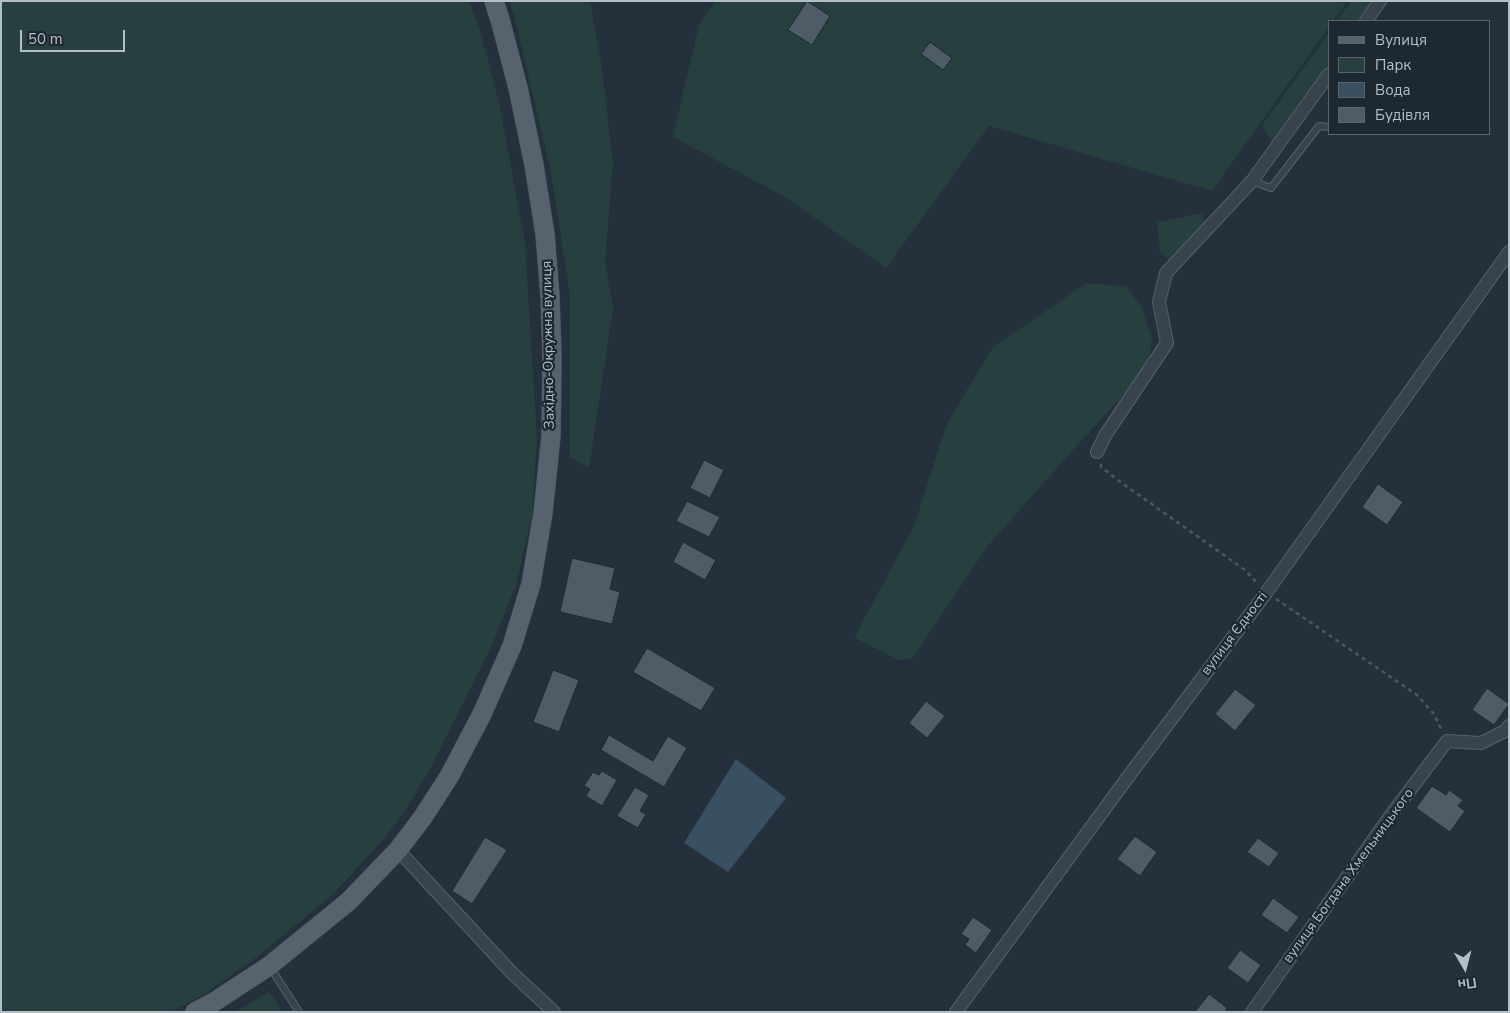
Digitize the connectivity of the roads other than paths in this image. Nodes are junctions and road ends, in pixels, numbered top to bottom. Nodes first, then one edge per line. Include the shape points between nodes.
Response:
1 (494, 1) edge
2 (1380, 1) edge
3 (1367, 20) edge
4 (1328, 75) edge
5 (1328, 127) edge
6 (1252, 181) junction
7 (1509, 252) edge
8 (1097, 452) road end
9 (1509, 726) edge
10 (398, 850) junction
11 (268, 966) junction
12 (195, 1012) edge
13 (299, 1012) edge
14 (554, 1012) edge
15 (956, 1012) edge
16 (1252, 1012) edge

1 - 10 main road, Західно-Окружна вулиця via 518,88 545,234 552,358 551,436 543,513 530,584 512,646 450,775
2 - 3 street
4 - 6 street
5 - 6 lane via 1319,126 1272,188
6 - 8 street via 1166,273 1159,302 1167,343
7 - 15 street, вулиця Єдності via 1266,593
9 - 16 street, вулиця Богдана Хмельницького via 1481,742 1447,741
10 - 11 main road, Західно-Окружна вулиця via 349,901
10 - 14 street via 512,973
11 - 12 main road, Західно-Окружна вулиця
11 - 13 lane

